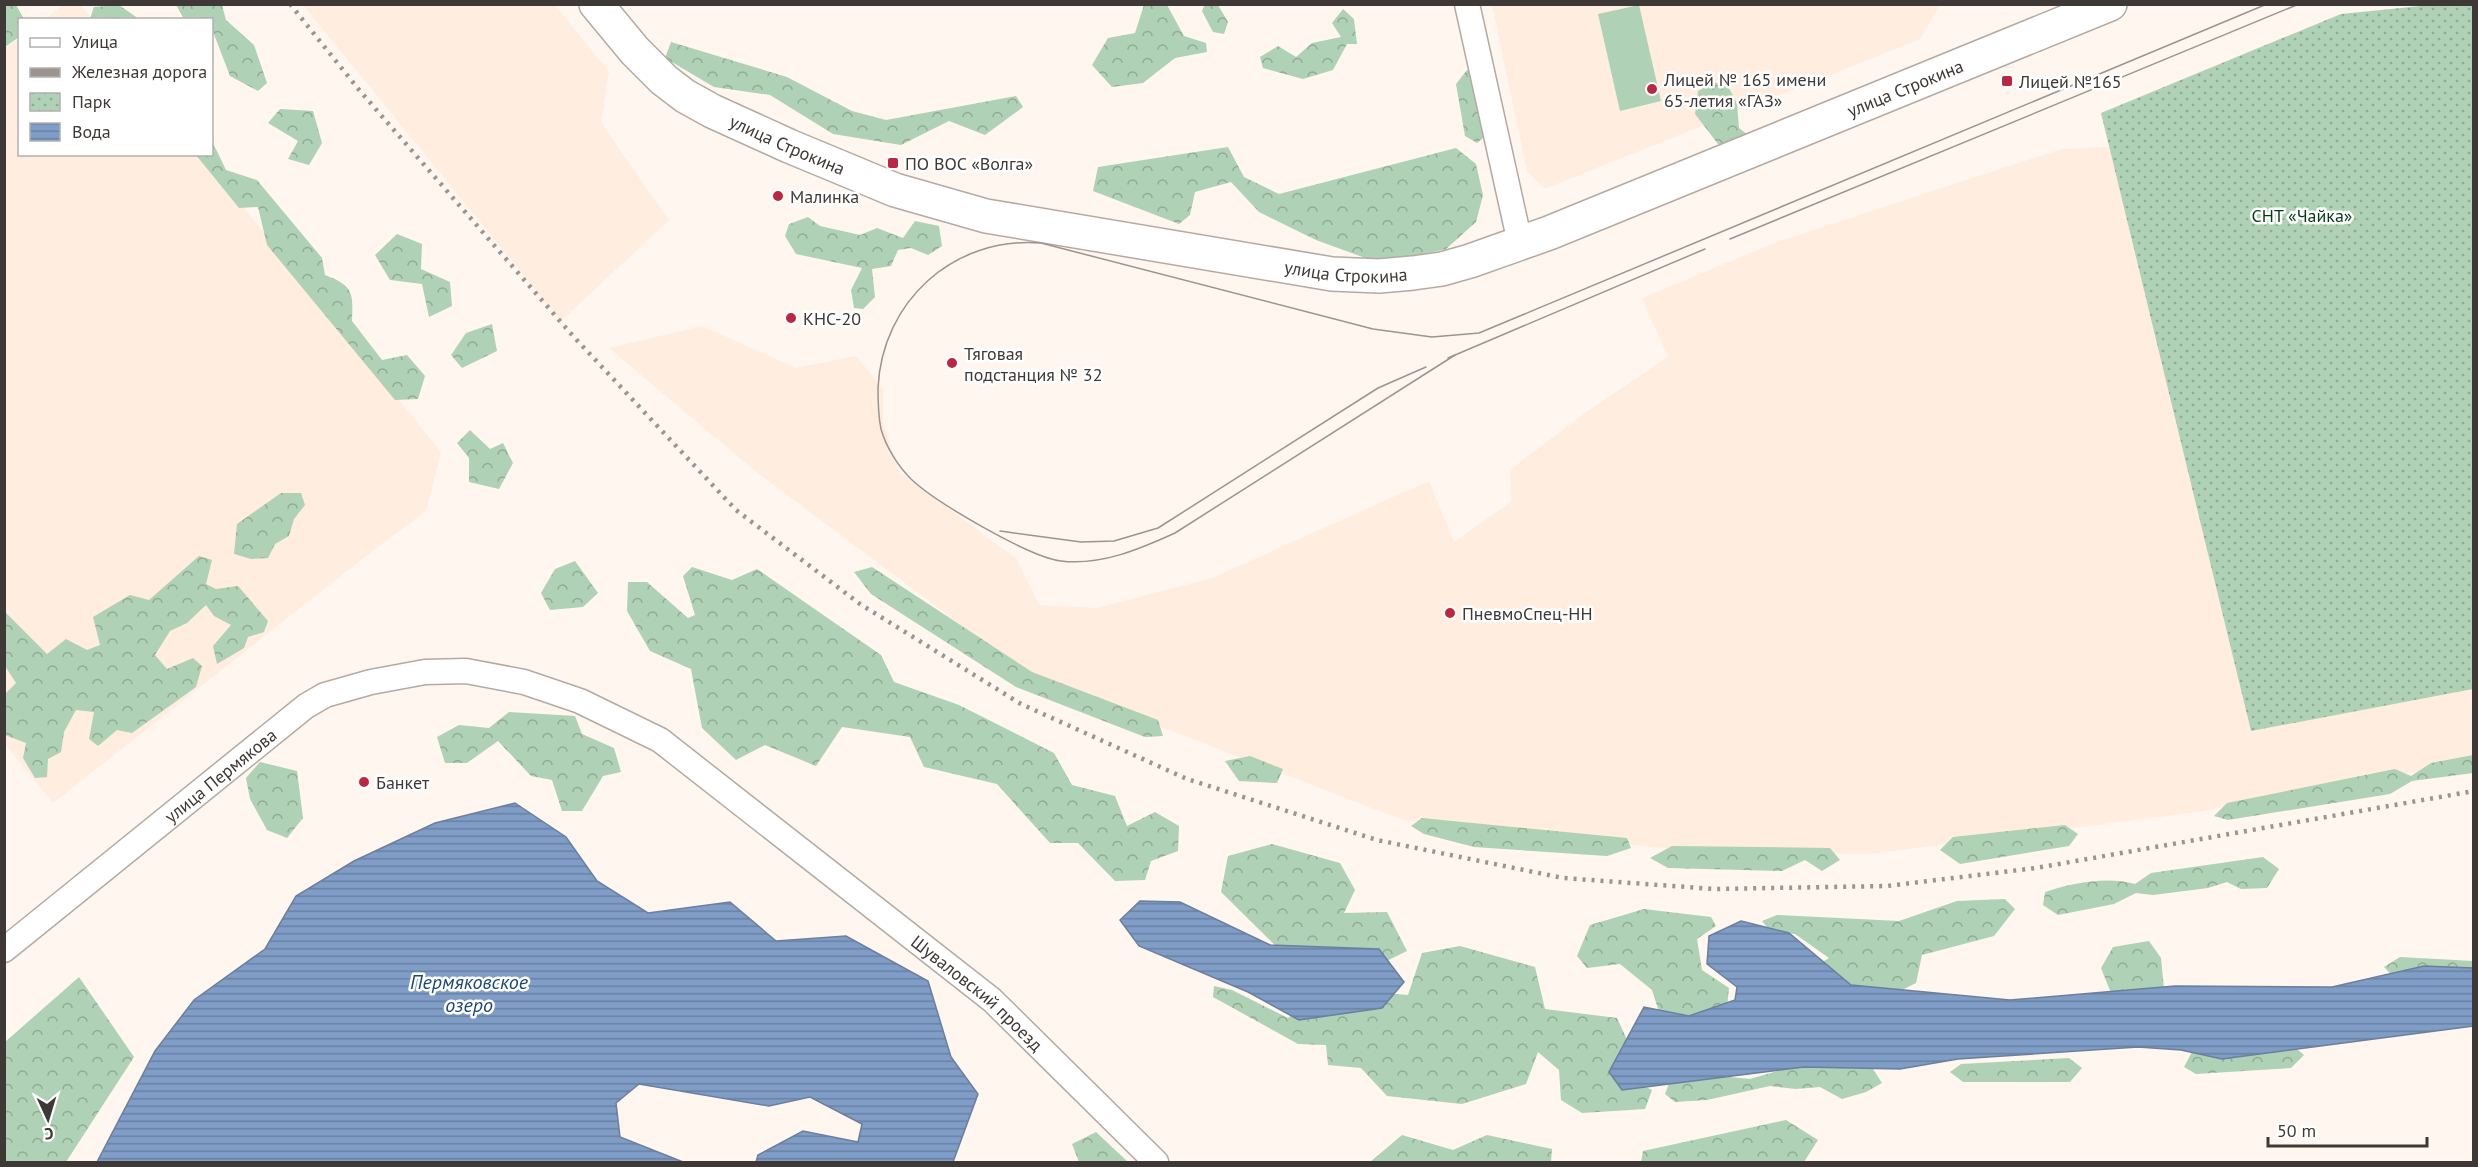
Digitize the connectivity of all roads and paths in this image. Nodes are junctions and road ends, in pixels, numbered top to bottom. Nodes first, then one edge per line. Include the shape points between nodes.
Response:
1 (596, 4) edge
2 (1467, 4) edge
3 (2110, 4) edge
4 (1520, 243) junction
5 (786, 837) joint
6 (4, 950) edge
7 (1156, 1162) edge

1 - 4 street, улица Строкина via 664,80 712,111 895,190 986,216 1332,274 1379,276 1442,269
2 - 4 street
3 - 4 street, улица Строкина
5 - 6 street, улица Пермякова via 660,740 580,701 524,682 466,671 425,672 325,695 306,706
5 - 7 street, Шуваловский проезд via 992,1000

